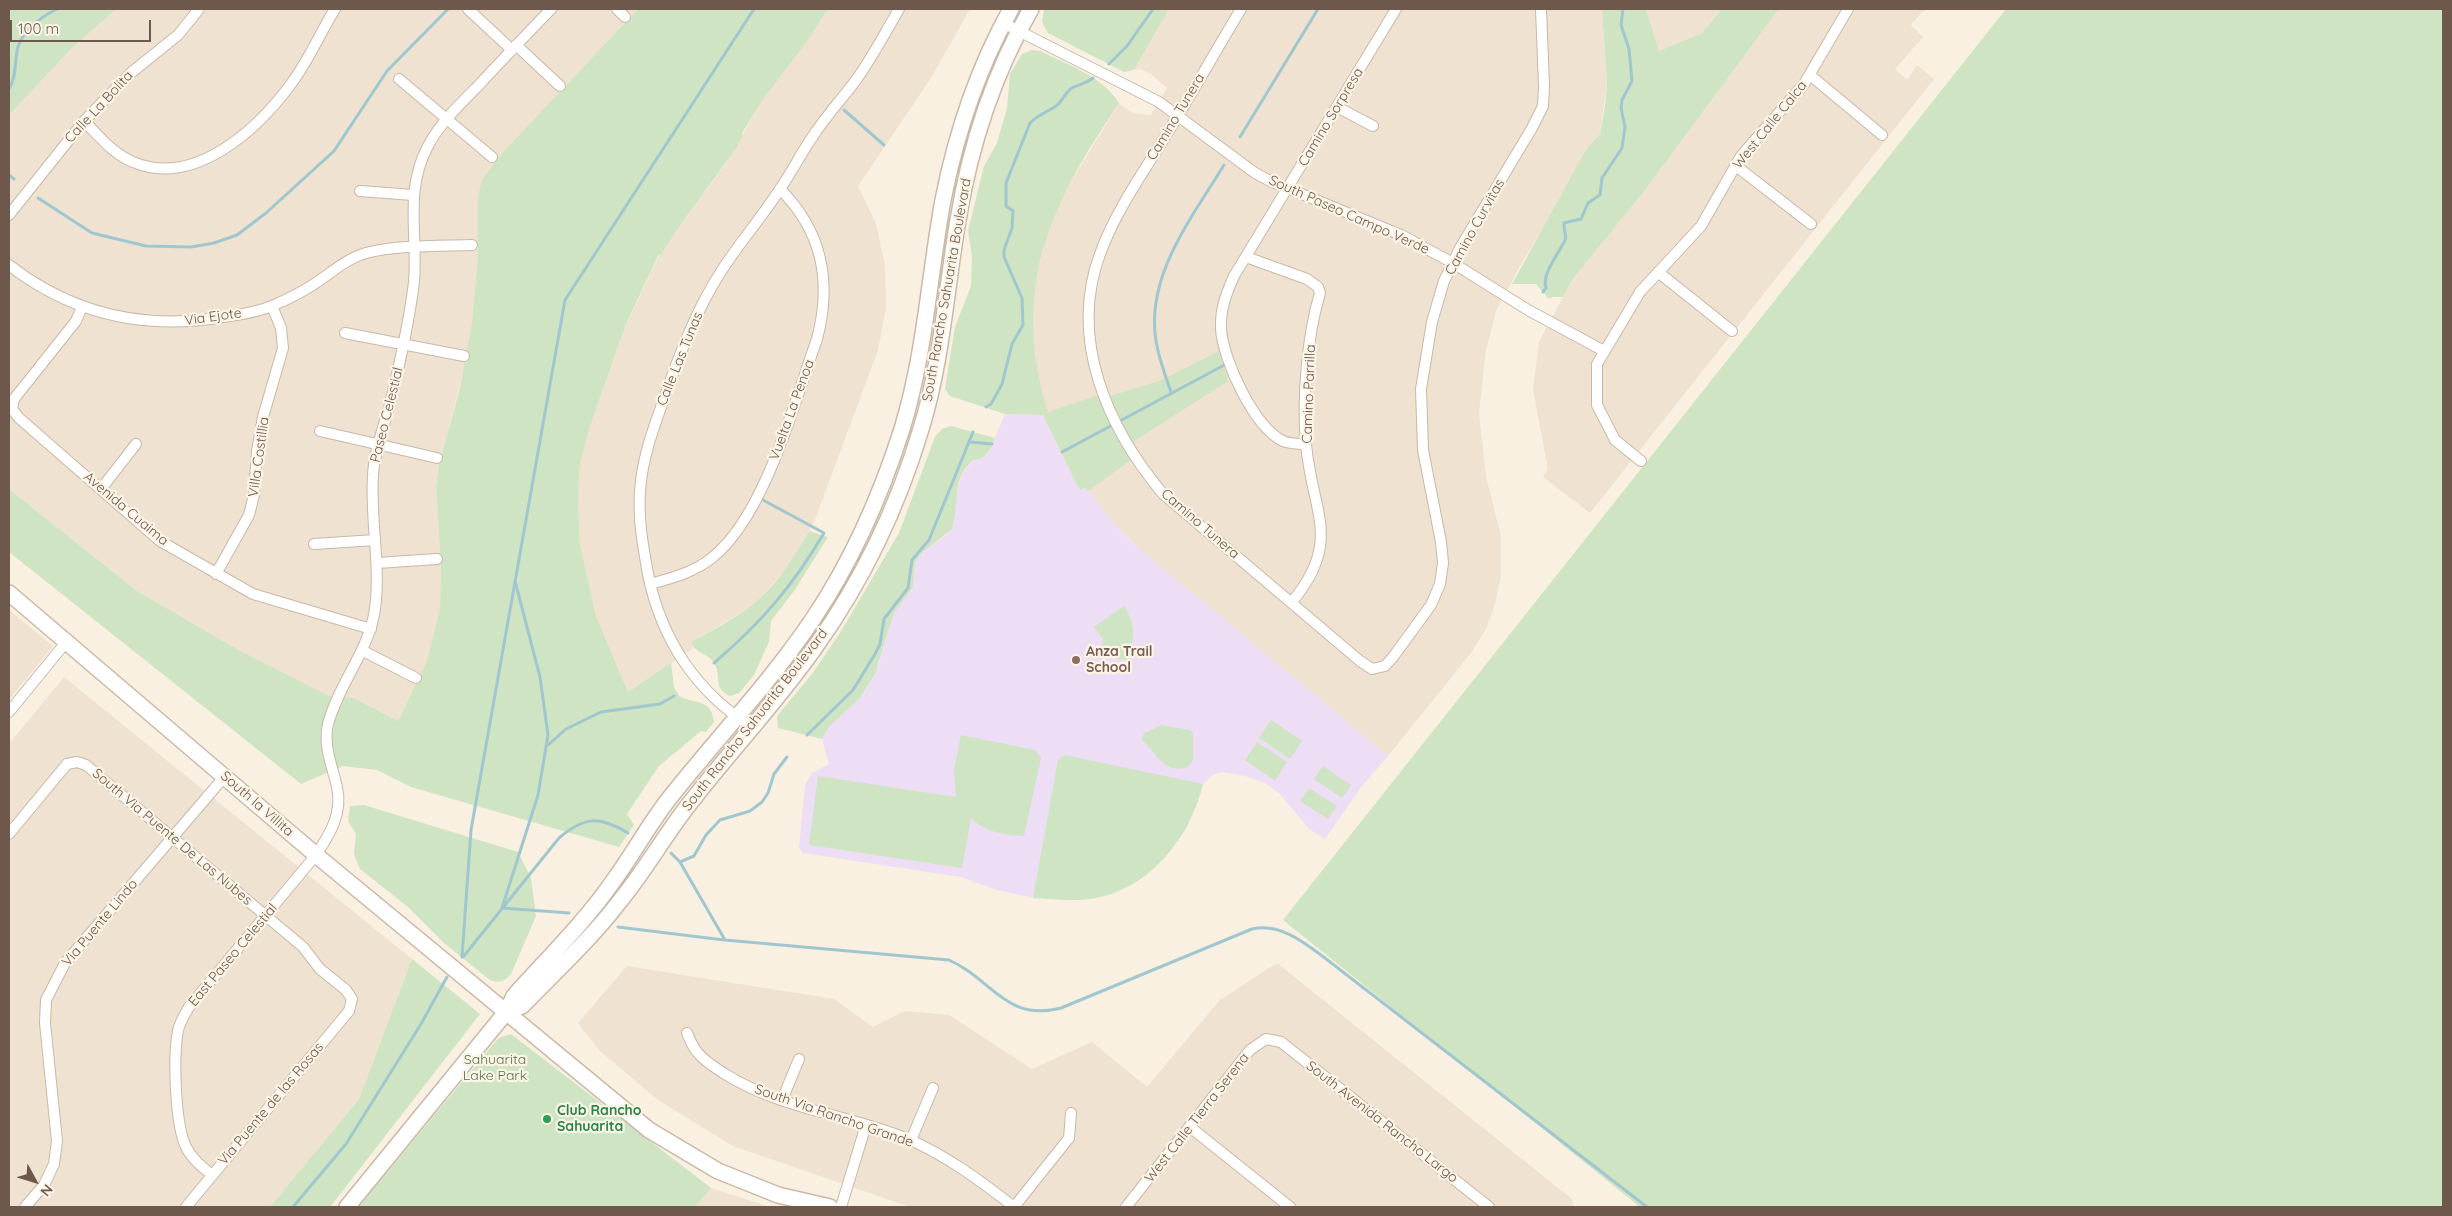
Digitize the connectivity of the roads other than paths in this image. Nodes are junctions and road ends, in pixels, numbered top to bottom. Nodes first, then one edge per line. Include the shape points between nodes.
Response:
1 (199, 9) edge
2 (335, 9) edge
3 (468, 9) edge
4 (551, 9) edge
5 (617, 9) edge
6 (899, 9) edge
7 (1011, 9) edge
8 (1031, 9) edge
9 (1242, 9) edge
10 (1396, 9) edge
11 (1541, 9) edge
12 (1848, 9) edge
13 (626, 17) dead end
14 (1003, 23) junction
15 (1019, 30) junction
16 (514, 48) junction
17 (1810, 75) junction
18 (399, 79) dead end
19 (560, 86) dead end
20 (1337, 107) junction
21 (1178, 115) junction
22 (446, 120) junction
23 (84, 121) junction
24 (1373, 126) dead end
25 (1882, 134) dead end
26 (492, 156) dead end
27 (1736, 166) junction
28 (780, 189) junction
29 (1287, 190) junction
30 (360, 191) dead end
31 (412, 195) junction
32 (9, 215) edge
33 (1811, 224) dead end
34 (472, 246) dead end
35 (414, 247) junction
36 (1246, 257) junction
37 (1453, 263) junction
38 (9, 265) edge
39 (1658, 272) junction
40 (272, 306) junction
41 (82, 307) junction
42 (1732, 331) dead end
43 (344, 333) dead end
44 (405, 344) junction
45 (1604, 351) junction
46 (464, 356) dead end
47 (320, 431) dead end
48 (136, 444) dead end
49 (379, 444) junction
50 (1306, 444) junction
51 (437, 458) dead end
52 (1641, 461) dead end
53 (101, 489) junction
54 (375, 540) junction
55 (314, 544) dead end
56 (437, 559) dead end
57 (377, 562) junction
58 (216, 574) junction
59 (650, 584) junction
60 (9, 593) edge
61 (1292, 602) junction
62 (370, 629) junction
63 (67, 641) junction
64 (363, 651) junction
65 (1379, 669) joint
66 (416, 678) dead end
67 (9, 712) edge
68 (737, 718) junction
69 (752, 727) junction
70 (225, 776) junction
71 (9, 834) edge
72 (172, 837) junction
73 (316, 855) junction
74 (265, 916) junction
75 (352, 999) joint
76 (507, 1011) junction
77 (687, 1033) dead end
78 (1273, 1039) joint
79 (799, 1060) dead end
80 (933, 1088) dead end
81 (782, 1100) junction
82 (1071, 1113) dead end
83 (866, 1125) junction
84 (1190, 1127) junction
85 (911, 1140) junction
86 (212, 1175) junction
87 (24, 1207) edge
88 (186, 1207) edge
89 (347, 1207) edge
90 (830, 1207) edge
91 (841, 1207) edge
92 (1014, 1207) edge
93 (1126, 1207) edge
94 (1290, 1207) edge
95 (1489, 1207) edge

1 - 23 street, Calle La Bolita via 178,34 132,72
2 - 23 street via 314,50 290,85 265,113 219,153 194,165 173,170 132,162 113,150
3 - 16 street
4 - 16 street, Paseo Celestial
5 - 13 street
6 - 28 street, Calle Las Tunas via 857,79 812,136
7 - 14 street, South Rancho Sahuarita Boulevard
8 - 15 street, South Rancho Sahuarita Boulevard
9 - 21 street, Camino Tunera
10 - 20 street, Camino Sorpresa
11 - 37 street, Camino Curvitas via 1543,106
12 - 17 street, West Calle Calca
14 - 15 street, South Paseo Campo Verde
14 - 68 street, South Rancho Sahuarita Boulevard via 975,88 950,168 915,378 889,468 866,522 823,604 782,663
15 - 21 street, South Paseo Campo Verde via 1138,90
15 - 69 street, South Rancho Sahuarita Boulevard via 995,85 968,171 933,381 920,432 897,497 874,548 838,612 808,657
16 - 19 street
16 - 22 street, Paseo Celestial
17 - 25 street
17 - 27 street, West Calle Calca
18 - 22 street
20 - 24 street
20 - 29 street, Camino Sorpresa
21 - 29 street, South Paseo Campo Verde via 1255,173
21 - 61 street, Camino Tunera via 1124,205 1100,255 1094,274 1089,319 1094,365 1116,426 1151,479 1183,513
22 - 26 street
22 - 31 street, Paseo Celestial via 428,144
23 - 32 street, Calle La Bolita
27 - 33 street
27 - 39 street, West Calle Calca via 1701,226
28 - 59 street, Calle Las Tunas via 722,270 697,314 652,433 642,468 639,514
28 - 59 street, Vuelta La Penoa via 804,216 817,246 824,288 817,339 769,472 734,535 723,549 699,567
29 - 36 street, Camino Sorpresa
29 - 37 street, South Paseo Campo Verde via 1400,235
30 - 31 street
31 - 35 street, Paseo Celestial
34 - 35 street, Via Ejote
35 - 40 street, Via Ejote via 367,253
35 - 44 street, Paseo Celestial via 414,279
36 - 50 street, Camino Sorpresa via 1225,298 1221,317 1223,341 1246,400 1265,427 1289,444
36 - 50 street, Camino Parrilla via 1307,279 1318,287 1320,293 1307,375
37 - 45 street, South Paseo Campo Verde via 1528,310
37 - 65 street, Camino Curvitas via 1432,322 1421,389 1423,450 1441,542 1440,584 1431,605 1393,657
38 - 41 street, Via Ejote via 48,291
39 - 42 street
39 - 45 street, West Calle Calca via 1640,292
40 - 41 street, Via Ejote via 197,322 154,322
40 - 58 street, Villa Costillia via 281,328 283,348 263,417 250,515
41 - 53 street, Avenida Cuaima via 76,321 20,388 12,409
43 - 44 street
44 - 46 street
44 - 49 street, Paseo Celestial
45 - 52 street, West Calle Calca via 1596,364 1597,405 1615,440
47 - 49 street
48 - 53 street
49 - 51 street
49 - 54 street, Paseo Celestial via 373,474
50 - 61 street, Camino Parrilla via 1321,526 1321,545 1316,568
53 - 58 street, Avenida Cuaima via 160,541
54 - 55 street
54 - 57 street, Paseo Celestial
56 - 57 street
57 - 62 street, Paseo Celestial via 375,610
58 - 62 street, Avenida Cuaima via 253,594
59 - 68 street, Calle Las Tunas via 661,623 675,650 693,677
60 - 63 street, South la Villita
61 - 65 street, Camino Tunera via 1360,661 1372,669
62 - 64 street, Paseo Celestial
63 - 67 street
63 - 70 street, South la Villita
64 - 66 street
64 - 73 street, Paseo Celestial via 328,724 326,741 337,788 338,811 332,832
68 - 69 street, Calle Las Tunas
68 - 76 street, South Rancho Sahuarita Boulevard via 668,800 594,907 514,996
69 - 76 street, South Rancho Sahuarita Boulevard via 684,811 621,901 522,1006
70 - 72 street, Via Puente Lindo
70 - 73 street, South la Villita
71 - 72 street, South Via Puente De Las Nubes via 68,764 76,762 86,765
72 - 74 street, South Via Puente De Las Nubes
72 - 87 street, Via Puente Lindo via 65,963 46,1000 45,1023 56,1140 54,1164 44,1185
73 - 74 street, East Paseo Celestial
73 - 76 street, South la Villita
74 - 75 street, South Via Puente De Las Nubes via 303,947 320,969
74 - 86 street, East Paseo Celestial via 189,1006 178,1029 175,1050 179,1122 186,1147 196,1162
75 - 86 street, Via Puente de las Rosas via 349,1011
76 - 89 street, South Rancho Sahuarita Boulevard
76 - 90 street, South la Villita via 649,1130 718,1171 778,1196
77 - 81 street, South Via Rancho Grande via 696,1052 711,1065 742,1085
78 - 84 street, West Calle Tierra Serena via 1266,1039 1250,1050
78 - 95 street, South Avenida Rancho Largo via 1281,1042
79 - 81 street
80 - 85 street
81 - 83 street, South Via Rancho Grande
82 - 92 street via 1069,1138
83 - 85 street, South Via Rancho Grande
83 - 91 street
84 - 93 street, West Calle Tierra Serena
84 - 94 street
85 - 92 street, South Via Rancho Grande via 980,1181
86 - 88 street, Via Puente de las Rosas

